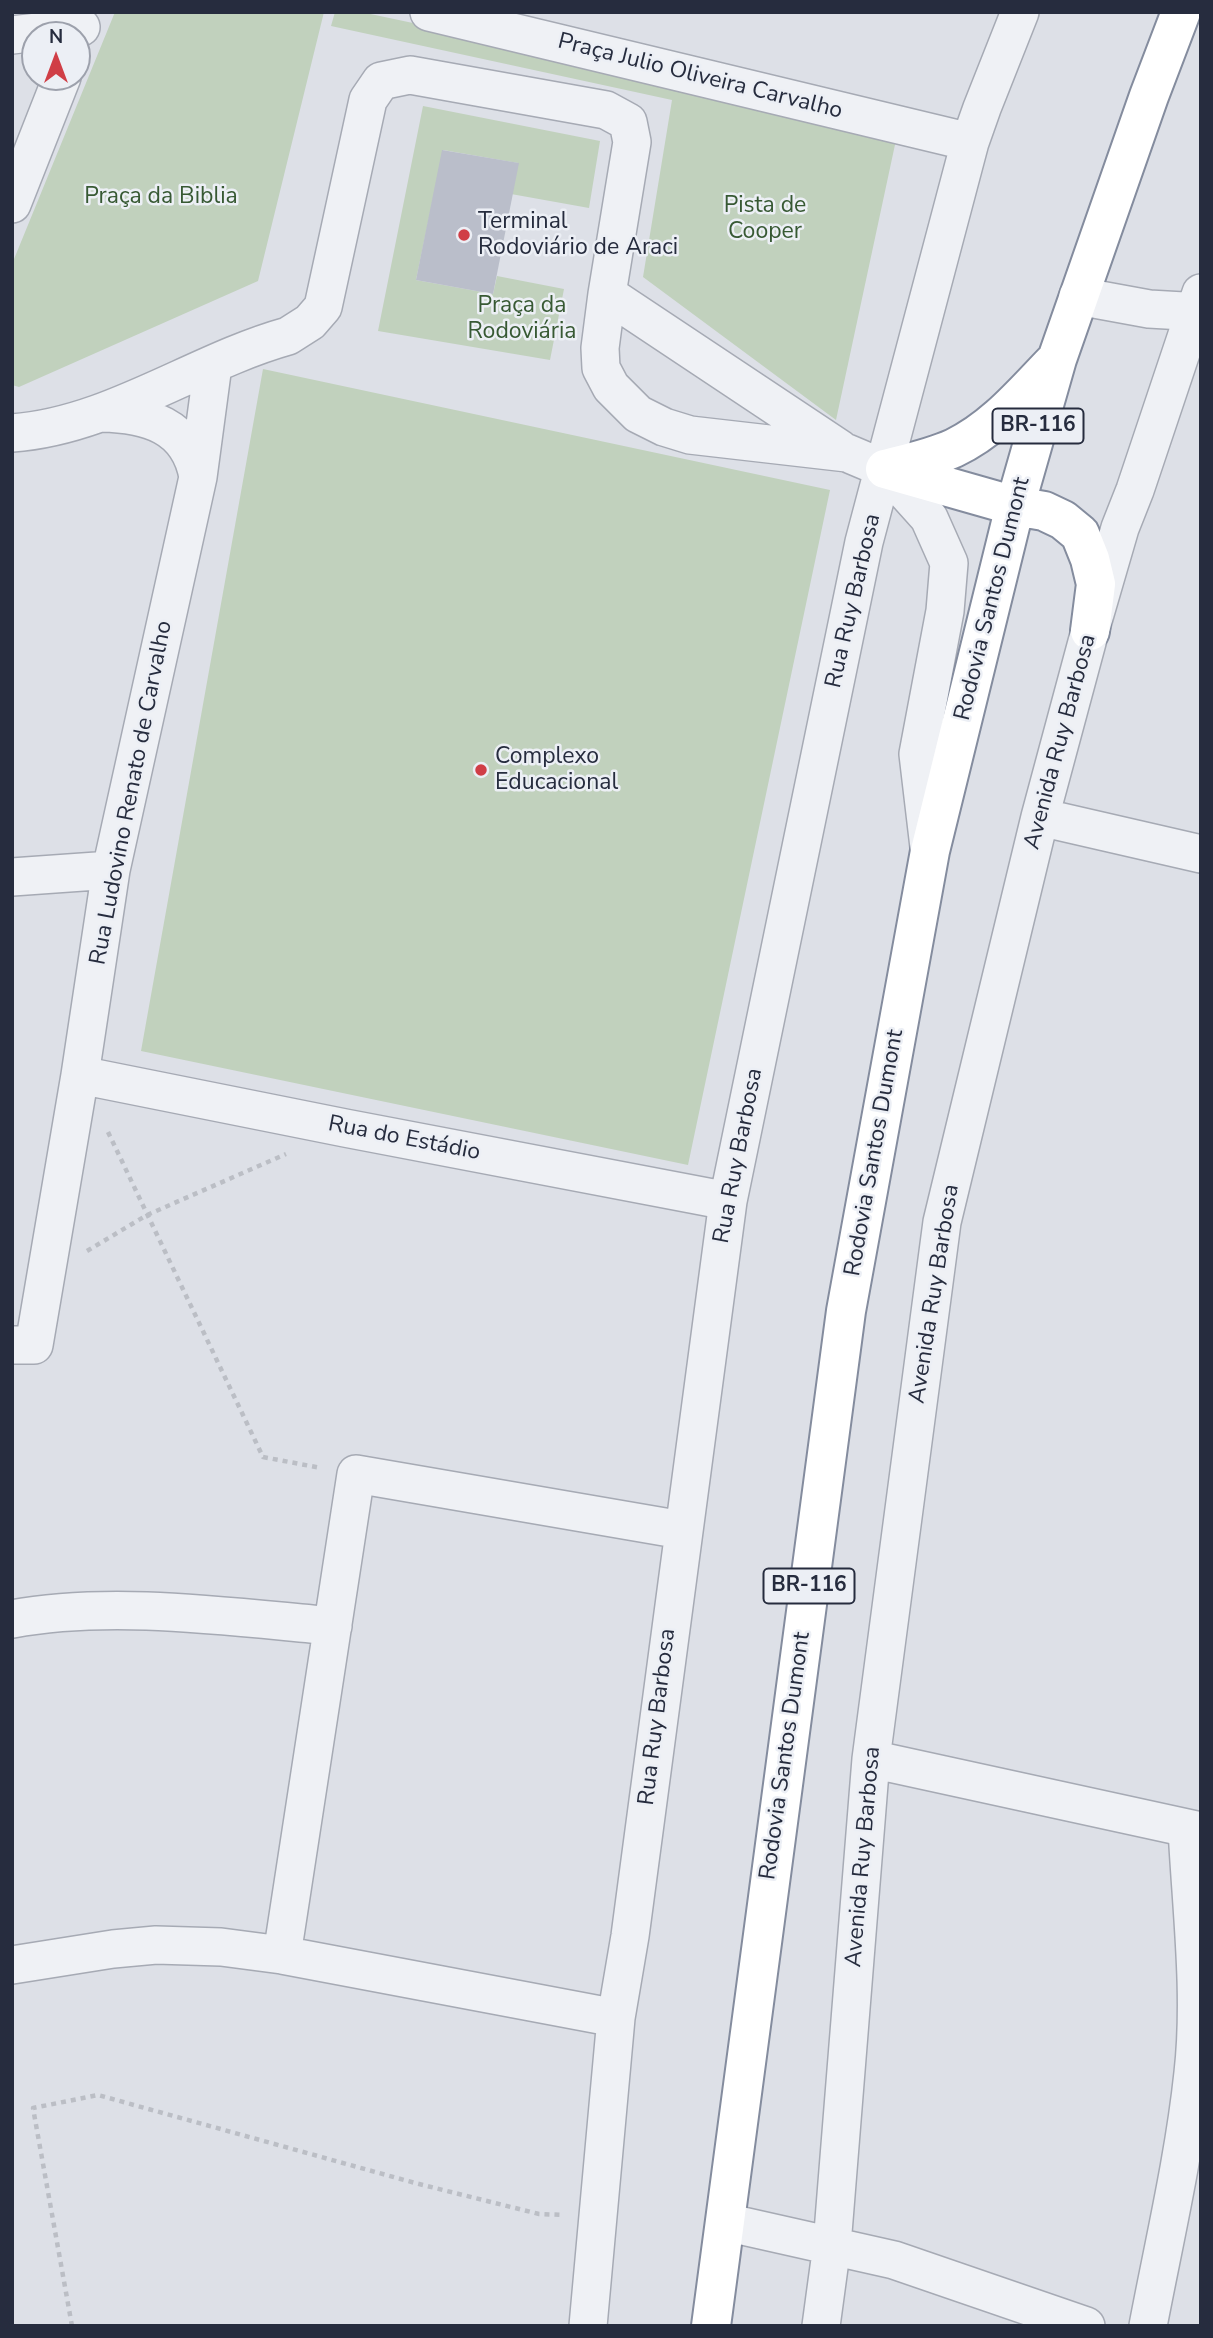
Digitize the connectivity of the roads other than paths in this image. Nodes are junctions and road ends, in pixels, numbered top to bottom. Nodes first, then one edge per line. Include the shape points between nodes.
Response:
1 (429, 12) edge
2 (1020, 12) edge
3 (1181, 12) edge
4 (56, 91) edge
5 (970, 142) junction
6 (12, 204) edge
7 (607, 293) junction
8 (1078, 296) junction
9 (1198, 305) edge
10 (1057, 359) junction
11 (214, 365) junction
12 (99, 413) junction
13 (12, 433) edge
14 (847, 453) junction
15 (885, 469) junction
16 (198, 477) junction
17 (1015, 506) junction
18 (1090, 631) junction
19 (1040, 817) junction
20 (930, 851) junction
21 (1201, 854) edge
22 (111, 870) junction
23 (12, 877) edge
24 (80, 1075) junction
25 (728, 1201) junction
26 (23, 1345) edge
27 (682, 1530) junction
28 (12, 1619) edge
29 (333, 1626) junction
30 (871, 1759) junction
31 (1194, 1830) edge
32 (282, 1955) junction
33 (12, 1965) edge
34 (1198, 2007) edge
35 (616, 2018) junction
36 (725, 2222) junction
37 (832, 2245) junction
38 (588, 2326) edge
39 (711, 2326) edge
40 (821, 2326) edge
41 (1086, 2326) edge
42 (1148, 2326) edge

1 - 5 street, Praça Julio Oliveira Carvalho
2 - 5 street, Rua Ruy Barbosa
3 - 8 highway, Rodovia Santos Dumont / BR-116
4 - 6 street
5 - 15 street, Rua Ruy Barbosa
7 - 11 street via 632,142 628,122 606,110 410,75 381,81 368,100 323,307 288,336
7 - 14 street
7 - 14 street via 601,368 611,387 638,414 690,435
8 - 9 street via 1149,309
8 - 10 highway, Rodovia Santos Dumont / BR-116
9 - 18 street, Avenida Ruy Barbosa via 1120,528
10 - 15 highway via 999,419 979,433 929,457
10 - 17 highway, Rodovia Santos Dumont / BR-116
11 - 12 street
11 - 16 street, Rua Ludovino Renato de Carvalho
12 - 13 street
12 - 16 street via 130,414 170,430 191,453
14 - 15 street
15 - 17 highway
15 - 20 street via 929,518 949,564 945,611 918,754
15 - 25 street, Rua Ruy Barbosa via 864,542
16 - 22 street, Rua Ludovino Renato de Carvalho
17 - 18 highway via 1044,511 1080,534 1096,584
17 - 20 highway, Rodovia Santos Dumont / BR-116
18 - 19 street, Avenida Ruy Barbosa
19 - 21 street
19 - 30 street, Avenida Ruy Barbosa via 942,1222
20 - 36 highway, Rodovia Santos Dumont / BR-116 via 846,1311
22 - 23 street
22 - 24 street, Rua Ludovino Renato de Carvalho
24 - 25 street, Rua do Estádio
24 - 26 street, Rua Ludovino Renato de Carvalho via 46,1276
25 - 27 street, Rua Ruy Barbosa
27 - 29 street via 356,1474
27 - 35 street, Rua Ruy Barbosa
28 - 29 street via 44,1613 120,1611
29 - 32 street
30 - 31 street
30 - 37 street, Avenida Ruy Barbosa
31 - 34 street
32 - 33 street via 156,1945
32 - 35 street
34 - 42 street via 1178,2171
35 - 38 street, Rua Ruy Barbosa
36 - 37 street
36 - 39 highway, Rodovia Santos Dumont / BR-116
37 - 40 street, Avenida Ruy Barbosa
37 - 41 street via 894,2260

